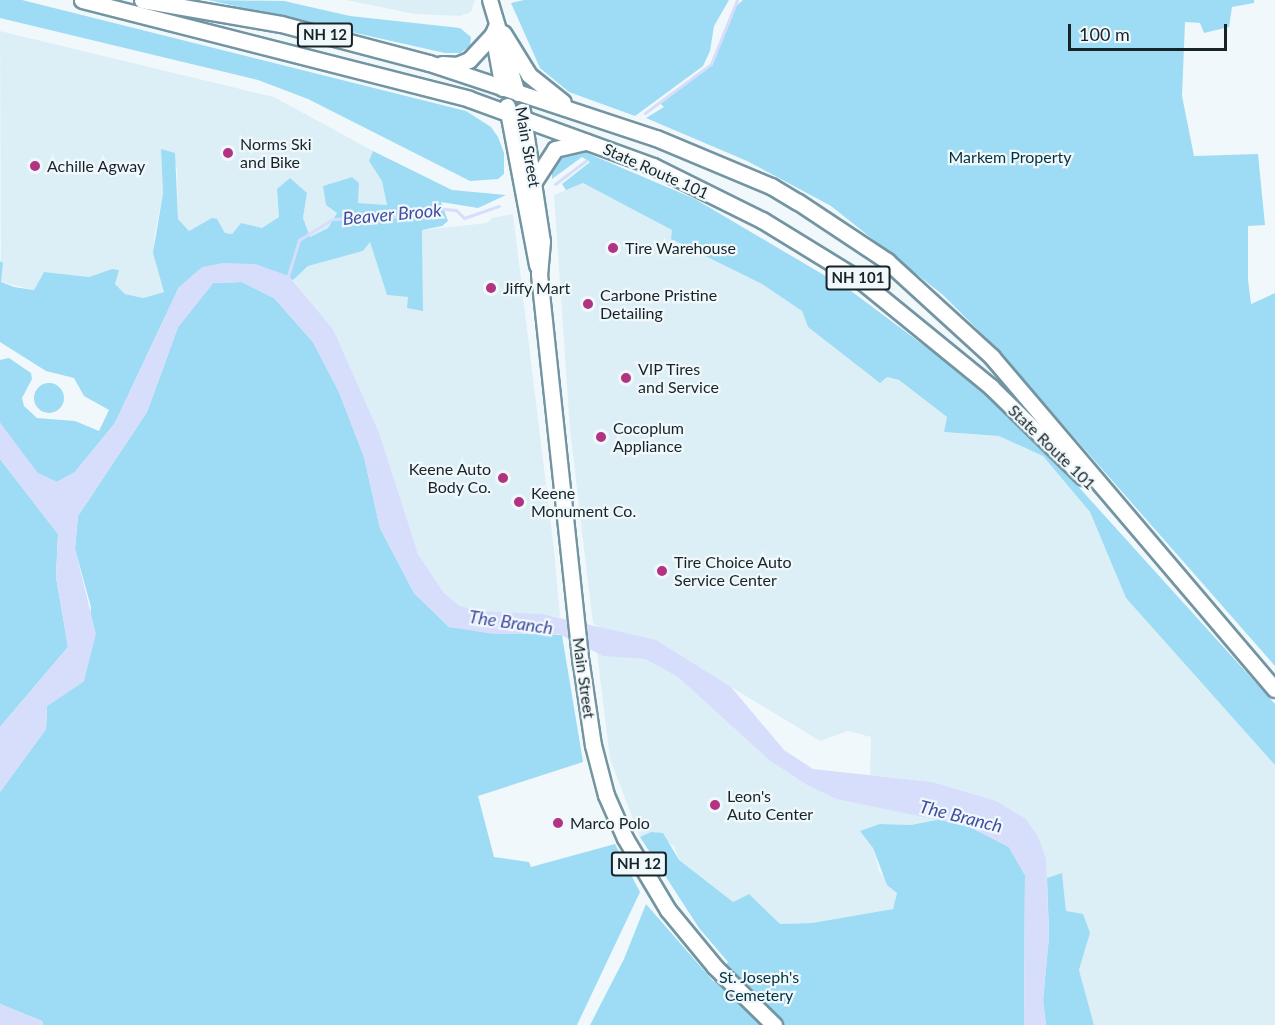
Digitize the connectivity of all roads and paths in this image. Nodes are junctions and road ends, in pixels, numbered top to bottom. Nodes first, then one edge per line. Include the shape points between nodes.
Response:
1 (82, 0) edge
2 (142, 0) edge
3 (490, 0) edge
4 (497, 31) junction
5 (429, 63) junction
6 (511, 92) junction
7 (508, 112) junction
8 (524, 118) junction
9 (592, 118) junction
10 (598, 145) junction
11 (535, 180) junction
12 (539, 274) junction
13 (1134, 527) junction
14 (1275, 688) edge
15 (774, 1025) edge

1 - 7 highway, State Route 101 / NH 12 via 420,85
2 - 5 highway, State Route 101 / NH 12 via 281,24
3 - 4 main road, Main Street
4 - 5 highway via 469,60 457,65
4 - 6 main road, Main Street
4 - 9 highway via 543,89
5 - 6 highway, State Route 101 / NH 12
6 - 7 highway, Main Street
6 - 8 highway, Main Street / NH 12
6 - 9 highway, State Route 101 / NH 101
7 - 8 highway, State Route 101 / NH 101
7 - 12 highway, Main Street / NH 12 via 518,183
8 - 10 highway, State Route 101 / NH 101
8 - 11 highway, Main Street / NH 12
9 - 13 highway, State Route 101 / NH 101 via 656,138 771,186 886,261 1000,366
10 - 11 highway via 585,142 555,149
10 - 13 highway, State Route 101 / NH 101 via 653,166 762,220 860,280 992,387
11 - 12 highway, Main Street / NH 12 via 542,241
12 - 15 highway, Main Street / NH 12 via 581,664 593,745 606,795 651,885 686,934
13 - 14 highway, State Route 101 / NH 101

